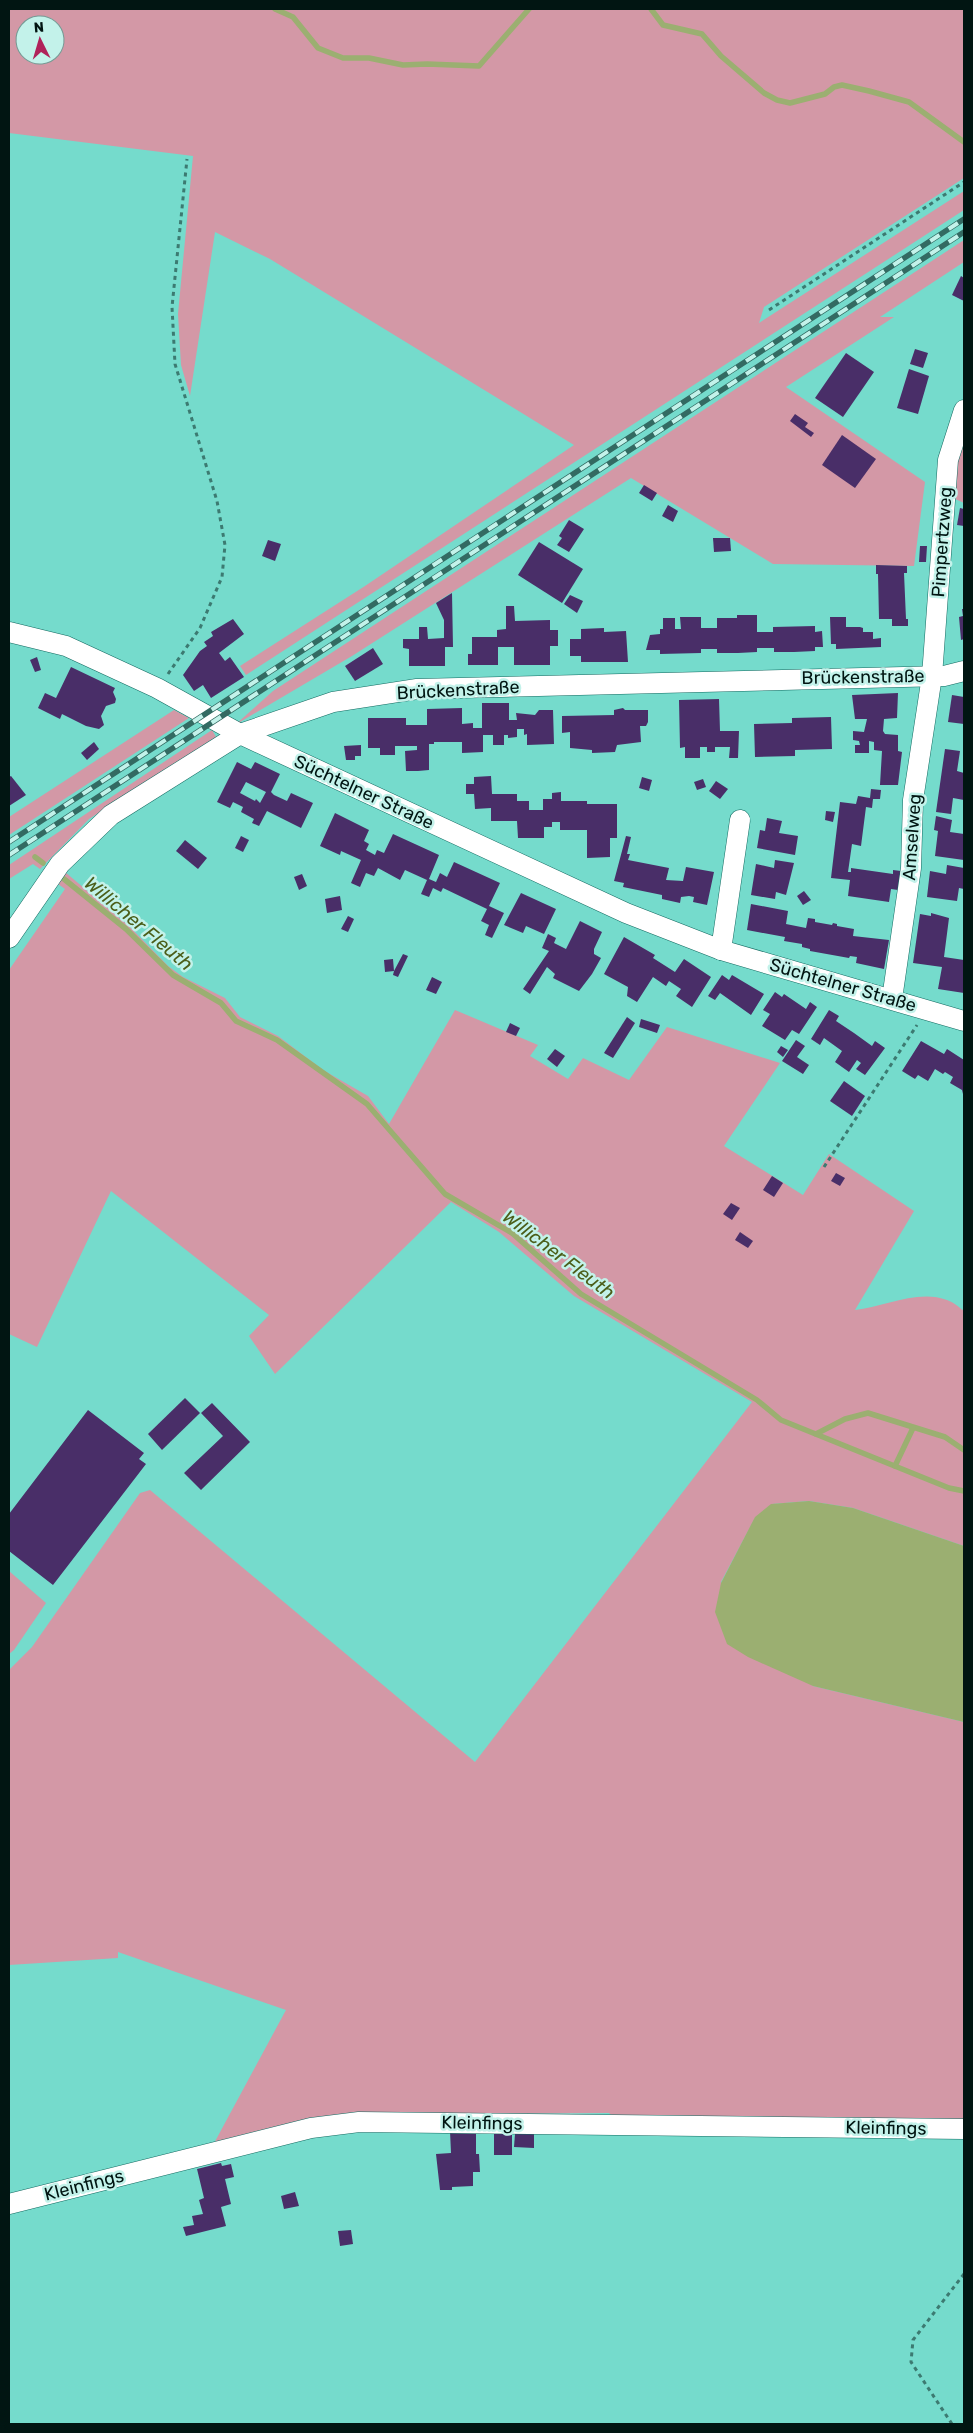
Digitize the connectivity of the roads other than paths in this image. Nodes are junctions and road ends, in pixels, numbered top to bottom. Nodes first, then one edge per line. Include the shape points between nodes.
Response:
1 (964, 410) edge
2 (9, 632) edge
3 (964, 672) edge
4 (932, 676) junction
5 (240, 734) junction
6 (740, 820) dead end
7 (9, 938) edge
8 (722, 950) junction
9 (892, 999) junction
10 (964, 1021) edge
11 (964, 2129) edge
12 (9, 2204) edge

1 - 4 street, Pimpertzweg via 948,460
2 - 5 street, Süchtelner Straße via 66,646 157,688
3 - 4 street, Brückenstraße
4 - 5 street, Brückenstraße via 417,689 333,702
4 - 9 street, Amselweg via 913,800 911,868
5 - 7 street, Brückenstraße via 111,815 60,864
5 - 8 street, Süchtelner Straße via 626,913
6 - 8 street
8 - 9 street, Süchtelner Straße
9 - 10 street, Süchtelner Straße
11 - 12 street, Kleinfings via 359,2122 311,2128

